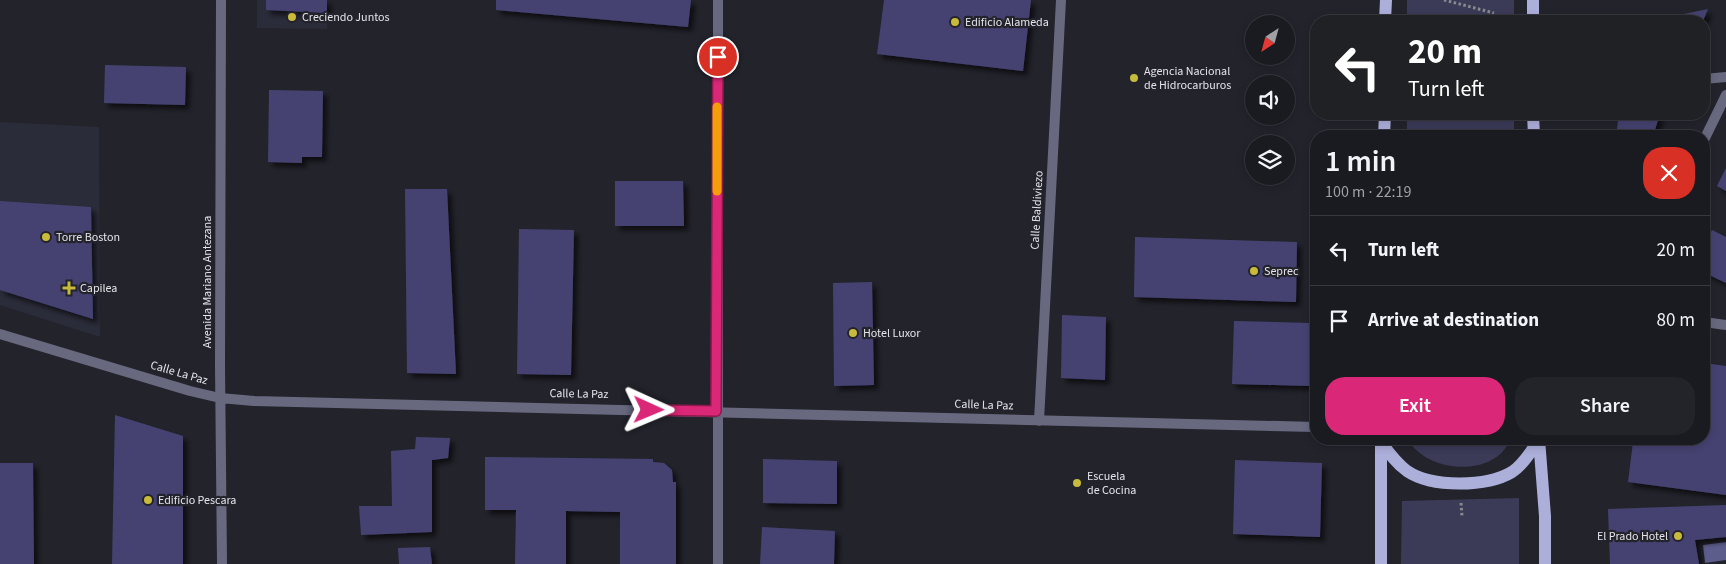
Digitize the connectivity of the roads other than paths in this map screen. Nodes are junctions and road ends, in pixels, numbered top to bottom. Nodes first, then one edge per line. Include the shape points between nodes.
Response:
1 (221, 0) edge
2 (718, 0) edge
3 (1061, 0) edge
4 (1386, 0) edge
5 (1533, 0) edge
6 (1385, 15) edge
7 (1533, 15) edge
8 (1726, 78) edge
9 (1710, 79) edge
10 (1726, 95) edge
11 (1709, 130) edge
12 (1710, 323) edge
13 (1726, 325) edge
14 (0, 334) edge
15 (220, 398) junction
16 (716, 411) junction
17 (1039, 421) junction
18 (1310, 427) edge
19 (1381, 445) edge
20 (1384, 445) edge
21 (1535, 445) edge
22 (1539, 445) edge
23 (222, 564) edge
24 (718, 564) edge
25 (1381, 564) edge
26 (1545, 564) edge

1 - 15 street, Avenida Mariano Antezana
2 - 16 street
3 - 17 street, Calle Baldiviezo
4 - 6 main road
5 - 7 main road
8 - 9 street
10 - 11 street
12 - 13 street
14 - 15 street, Calle La Paz
15 - 16 street, Calle La Paz
15 - 23 street, Avenida Mariano Antezana
16 - 17 street, Calle La Paz
16 - 24 street
17 - 18 street, Calle La Paz
19 - 25 main road
20 - 21 main road via 1394,460 1409,472 1431,480 1461,483 1492,481 1513,471
22 - 26 main road

